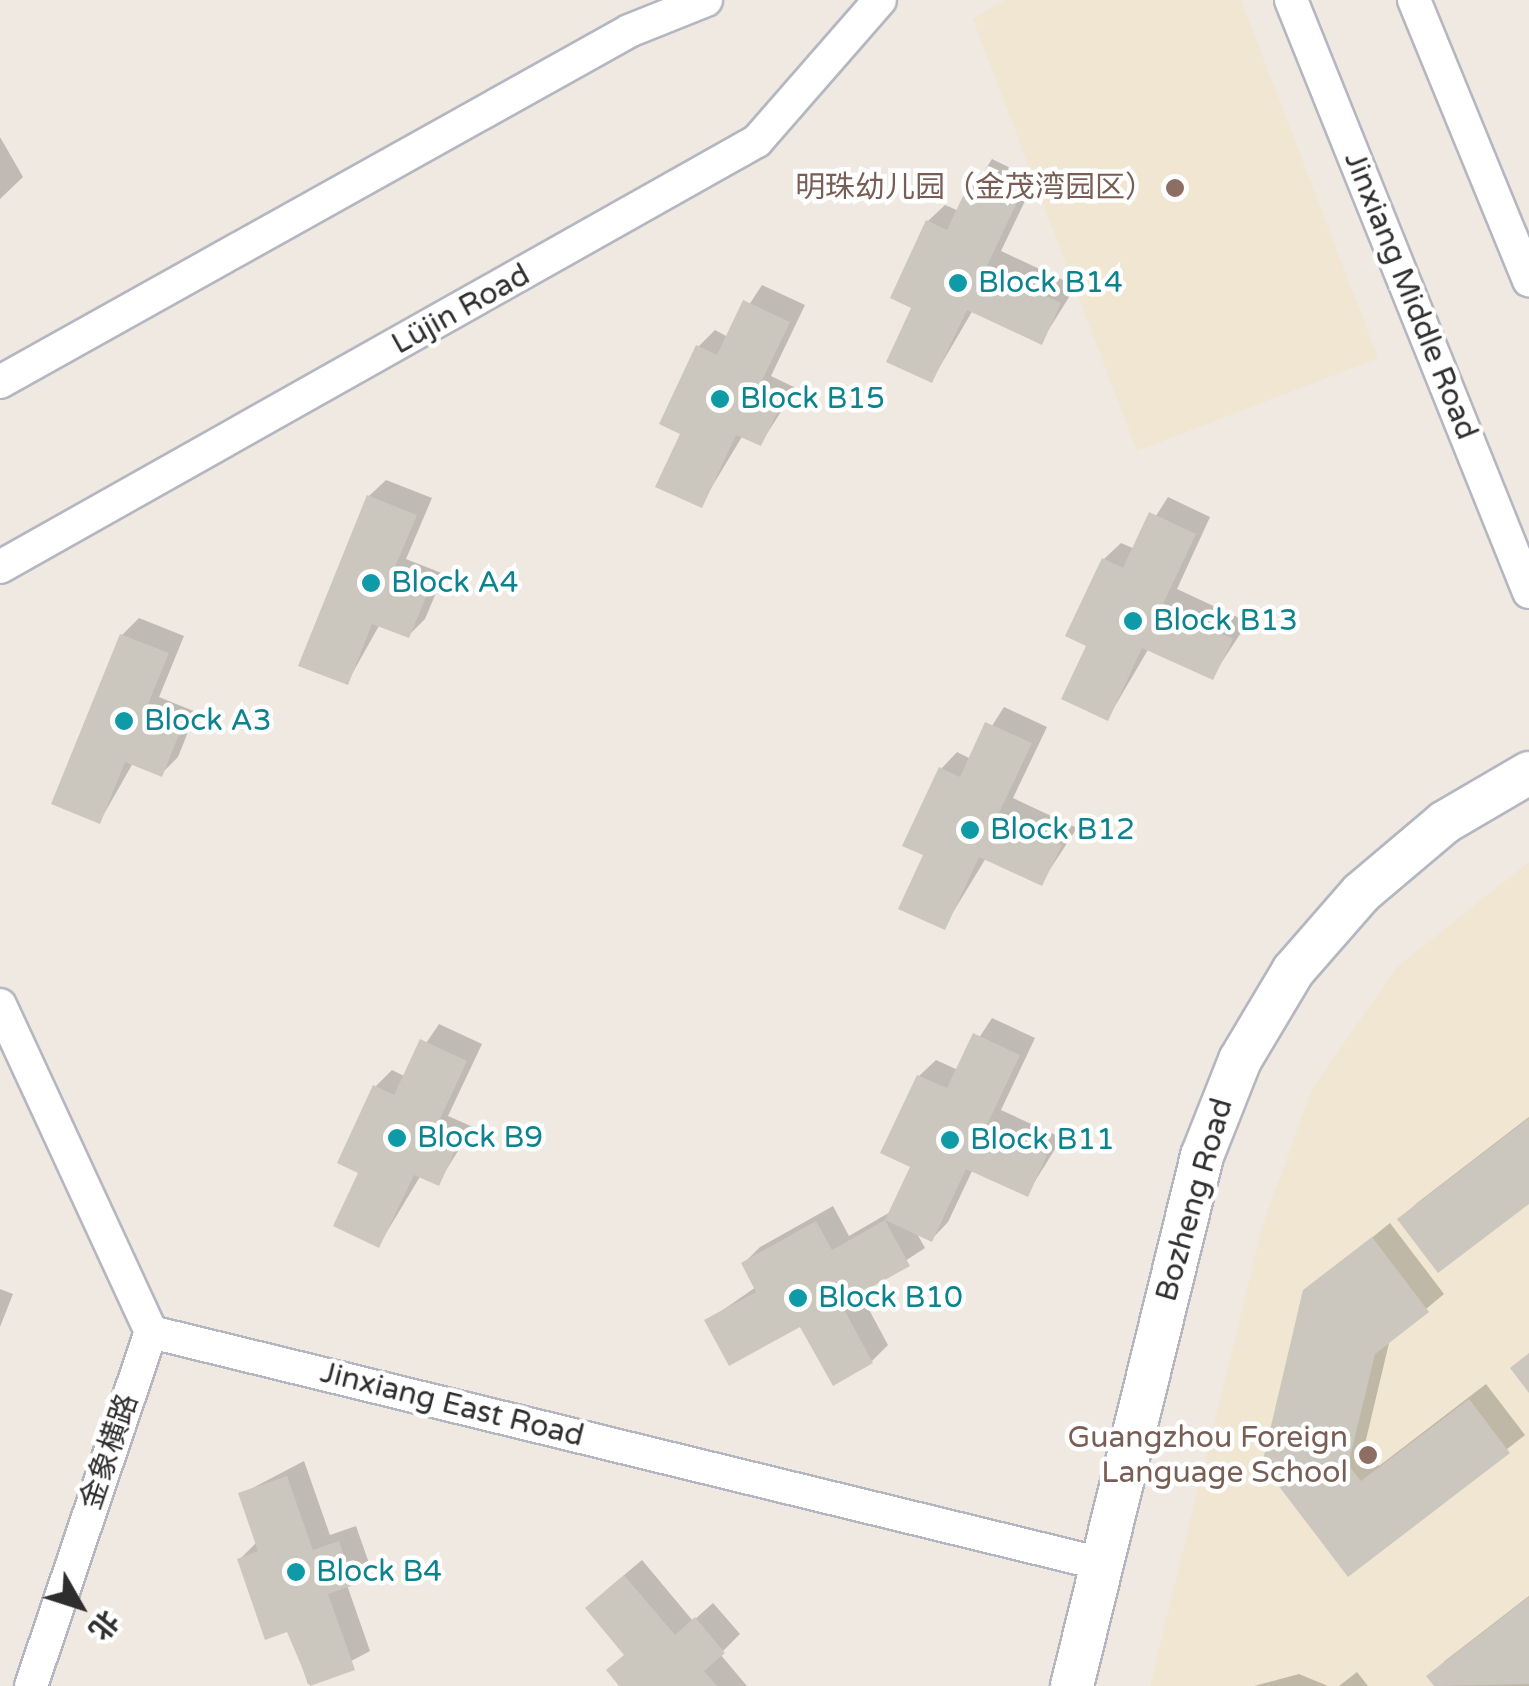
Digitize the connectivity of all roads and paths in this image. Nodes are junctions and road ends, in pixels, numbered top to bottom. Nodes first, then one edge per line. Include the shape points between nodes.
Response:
1 (706, 0) edge
2 (880, 0) edge
3 (1291, 0) edge
4 (1414, 0) edge
5 (1529, 280) edge
6 (0, 382) edge
7 (0, 568) edge
8 (1529, 592) edge
9 (1529, 773) edge
10 (0, 1004) edge
11 (151, 1332) junction
12 (1102, 1564) junction
13 (32, 1686) edge
14 (1072, 1686) edge

1 - 6 street via 629,31
2 - 7 street, Lüjin Road via 757,141
3 - 8 street, Jinxiang Middle Road
4 - 5 street
9 - 12 street, Bozheng Road via 1445,822 1361,892 1294,971 1240,1060 1202,1156
10 - 11 street
11 - 12 street, Jinxiang East Road
11 - 13 street, 金象横路
12 - 14 street, Bozheng Road

